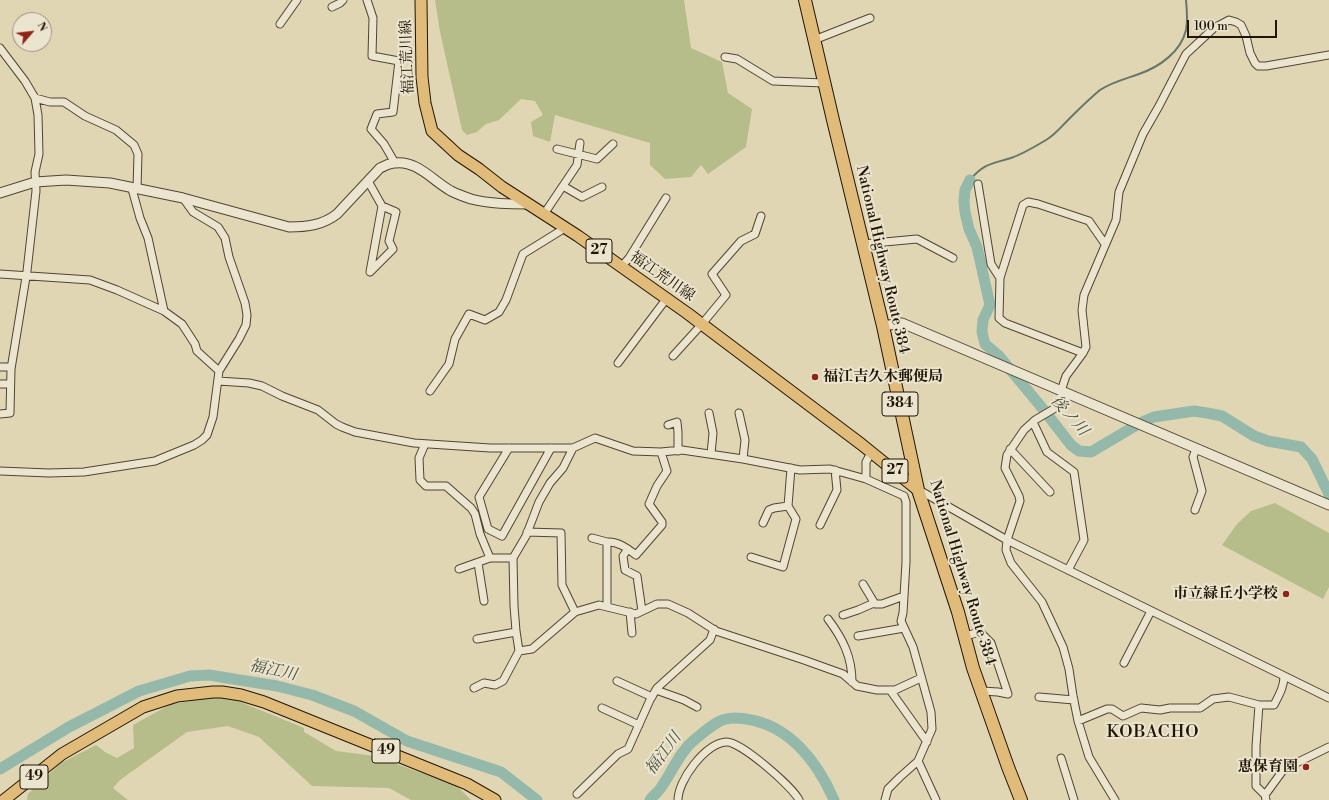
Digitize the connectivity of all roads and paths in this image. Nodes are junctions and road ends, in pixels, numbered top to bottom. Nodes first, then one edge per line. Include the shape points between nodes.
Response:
1 (297, 0) edge
2 (342, 0) edge
3 (368, 0) edge
4 (421, 0) edge
5 (805, 0) edge
6 (332, 7) dead end
7 (870, 18) dead end
8 (280, 24) dead end
9 (814, 40) junction
10 (0, 48) edge
11 (1329, 55) edge
12 (725, 57) dead end
13 (824, 83) junction
14 (35, 98) junction
15 (580, 143) dead end
16 (613, 144) dead end
17 (558, 149) dead end
18 (578, 154) junction
19 (395, 163) junction
20 (368, 181) junction
21 (35, 182) junction
22 (978, 184) dead end
23 (563, 186) junction
24 (602, 188) dead end
25 (135, 189) junction
26 (0, 193) edge
27 (183, 198) junction
28 (666, 198) dead end
29 (529, 204) junction
30 (382, 206) junction
31 (544, 214) junction
32 (761, 216) dead end
33 (565, 228) junction
34 (863, 244) junction
35 (1105, 244) junction
36 (953, 258) dead end
37 (621, 267) junction
38 (0, 274) edge
39 (26, 276) junction
40 (1000, 278) junction
41 (667, 298) junction
42 (164, 311) junction
43 (702, 324) junction
44 (883, 326) junction
45 (1083, 353) junction
46 (673, 356) dead end
47 (618, 363) dead end
48 (0, 367) edge
49 (11, 367) junction
50 (219, 371) junction
51 (218, 381) junction
52 (0, 384) edge
53 (10, 384) junction
54 (430, 392) dead end
55 (1065, 392) junction
56 (709, 413) dead end
57 (739, 413) dead end
58 (0, 414) edge
59 (1033, 422) junction
60 (668, 424) dead end
61 (425, 444) junction
62 (509, 448) junction
63 (551, 448) junction
64 (573, 448) junction
65 (1010, 449) junction
66 (1196, 449) junction
67 (678, 451) junction
68 (661, 452) junction
69 (872, 453) junction
70 (711, 454) junction
71 (743, 459) junction
72 (791, 468) junction
73 (835, 470) junction
74 (0, 471) edge
75 (866, 479) junction
76 (918, 490) junction
77 (1050, 492) dead end
78 (1329, 505) edge
79 (788, 506) junction
80 (1195, 510) dead end
81 (763, 522) dead end
82 (820, 525) dead end
83 (527, 532) junction
84 (592, 538) dead end
85 (1007, 540) junction
86 (607, 542) junction
87 (628, 549) junction
88 (490, 558) junction
89 (513, 558) junction
90 (751, 558) dead end
91 (478, 563) junction
92 (459, 569) dead end
93 (1068, 570) junction
94 (864, 584) dead end
95 (904, 596) junction
96 (484, 601) dead end
97 (874, 603) junction
98 (607, 606) junction
99 (642, 611) junction
100 (1151, 611) junction
101 (576, 612) junction
102 (630, 612) junction
103 (843, 615) dead end
104 (828, 619) dead end
105 (904, 628) junction
106 (714, 629) junction
107 (516, 632) junction
108 (632, 633) dead end
109 (858, 636) dead end
110 (965, 636) junction
111 (477, 639) dead end
112 (519, 651) junction
113 (1124, 663) dead end
114 (1284, 676) junction
115 (921, 678) junction
116 (617, 681) dead end
117 (852, 682) junction
118 (474, 688) dead end
119 (890, 690) junction
120 (982, 691) junction
121 (654, 693) junction
122 (1039, 697) dead end
123 (1329, 698) edge
124 (1074, 700) junction
125 (1259, 705) junction
126 (697, 707) dead end
127 (602, 708) dead end
128 (1078, 721) junction
129 (639, 725) junction
130 (927, 742) junction
131 (1329, 747) edge
132 (1061, 758) dead end
133 (918, 761) junction
134 (577, 794) dead end
135 (1266, 798) edge
136 (4, 800) edge
137 (495, 800) edge
138 (678, 800) edge
139 (799, 800) edge
140 (885, 800) edge
141 (936, 800) edge
142 (1021, 800) edge
143 (1074, 800) edge
144 (1115, 800) edge

1 - 8 street
2 - 6 street
3 - 19 street via 373,18 372,56 399,61 393,112 377,114 371,129
4 - 29 main road, 福江荒川線 / 27 via 422,77 432,131 458,155
5 - 9 highway, National Highway Route 384 / 384
7 - 9 street
9 - 13 highway, National Highway Route 384 / 384
10 - 14 street
11 - 35 street via 1258,66 1250,53 1241,26 1229,20 1214,28 1186,54 1143,134 1119,192 1116,220
12 - 13 street via 737,59 772,81
13 - 34 highway, National Highway Route 384 / 384
14 - 21 street via 39,154
14 - 25 street via 64,102 85,116 116,130 134,145 138,154
15 - 18 street
16 - 18 street via 597,159
17 - 18 street
18 - 23 street via 577,165
19 - 20 street via 380,168
19 - 29 street via 405,163 420,169 451,191 471,199
20 - 27 street via 331,219 304,227 289,227
20 - 30 street
21 - 25 street via 66,180 110,183
21 - 26 street
21 - 39 street
22 - 40 street via 991,264
23 - 24 street via 582,197
23 - 31 street
25 - 27 street
25 - 42 street
27 - 50 street via 193,212 218,227 225,238 245,303 246,324
28 - 37 street
29 - 31 main road, 福江荒川線 / 27
30 - 30 street via 373,257 370,272 393,249 389,241 396,212
31 - 33 main road, 福江荒川線 / 27
32 - 43 street via 755,234 741,241 712,274 726,294
33 - 37 main road, 福江荒川線 / 27
33 - 54 street via 522,254 506,300 499,312 485,320 469,314 455,339 449,364
34 - 36 street via 917,239
34 - 44 highway, National Highway Route 384 / 384
35 - 40 street via 1089,221 1028,202 1023,205
35 - 45 street via 1084,295 1082,310 1086,347
37 - 41 main road, 福江荒川線 / 27
38 - 39 street
39 - 42 street via 90,280
39 - 49 street
40 - 45 street via 999,318 1005,323
41 - 43 main road, 福江荒川線 / 27
41 - 47 street
42 - 50 street via 182,324 197,351
43 - 46 street
43 - 69 main road, 福江荒川線 / 27
44 - 55 street via 902,323
44 - 76 highway, National Highway Route 384 / 384
45 - 55 street via 1066,376
48 - 49 street
49 - 53 street
50 - 51 street
51 - 61 street via 262,386 318,410 336,424 355,432
51 - 74 street via 213,417 207,435 184,450 155,461 84,472
52 - 53 street
53 - 58 street via 10,413
55 - 59 street via 1062,404
55 - 66 street
56 - 70 street via 713,433
57 - 71 street via 745,440
59 - 65 street
59 - 93 street via 1047,452 1074,472 1084,540
60 - 67 street via 677,422
61 - 62 street
61 - 88 street via 419,458 420,480 426,486 446,486 471,508
62 - 63 street
62 - 63 street via 479,497 488,529 502,536
63 - 64 street
64 - 68 street via 595,438 633,451
64 - 83 street via 563,468 539,502
65 - 77 street
65 - 85 street via 1005,468 1020,496 1020,501
66 - 78 street
66 - 80 street via 1193,457 1202,491
67 - 68 street
67 - 70 street
68 - 87 street via 667,471 649,504 662,525 636,556
69 - 75 street via 866,462
69 - 76 main road, 福江荒川線 / 27
70 - 71 street
71 - 72 street
72 - 73 street
72 - 79 street
73 - 75 street
73 - 82 street via 837,490
75 - 95 street via 904,496 906,502
76 - 85 street
76 - 110 highway, National Highway Route 384 / 384
79 - 81 street via 768,510
79 - 90 street via 796,519 782,567
83 - 89 street
83 - 101 street via 560,533 562,585
84 - 86 street
85 - 93 street
85 - 124 street via 1006,550 1011,563 1042,602 1062,647
86 - 87 street via 612,541
86 - 98 street
87 - 99 street via 623,556 625,570 637,576
88 - 89 street
88 - 91 street
89 - 107 street
91 - 92 street
91 - 96 street
93 - 100 street
94 - 97 street
95 - 97 street via 882,604
95 - 105 street via 901,621
97 - 103 street
98 - 101 street via 600,605
98 - 102 street
99 - 102 street via 636,614
99 - 106 street via 657,604 668,604
100 - 113 street
100 - 114 street
101 - 112 street via 532,649
102 - 108 street
104 - 117 street via 846,650 852,667
105 - 109 street
105 - 115 street via 914,647
106 - 117 street via 843,674
106 - 121 street via 710,640
107 - 111 street
107 - 112 street
110 - 120 highway, National Highway Route 384 / 384
110 - 120 street via 980,632 991,643 1008,694
112 - 118 street via 503,682 495,685 484,683
114 - 123 street
114 - 125 street via 1280,694 1274,705
115 - 119 street
115 - 130 street via 931,712 932,729
116 - 121 street
117 - 119 street via 857,686
119 - 130 street
120 - 142 highway, National Highway Route 384 / 384
121 - 126 street via 684,700
121 - 129 street
122 - 124 street
124 - 128 street
125 - 128 street via 1229,697 1213,699 1200,708 1140,708 1123,716 1112,709 1107,709
125 - 135 street via 1256,786
127 - 129 street
128 - 144 street via 1089,756
129 - 134 street via 628,749 618,754
130 - 133 street
131 - 135 street via 1284,769
132 - 143 street
133 - 140 street via 888,789
133 - 141 street
136 - 137 main road, 49 via 62,754 143,708 177,696 222,692 275,706 467,784
138 - 139 street via 687,774 707,751 726,742 734,743 764,764

